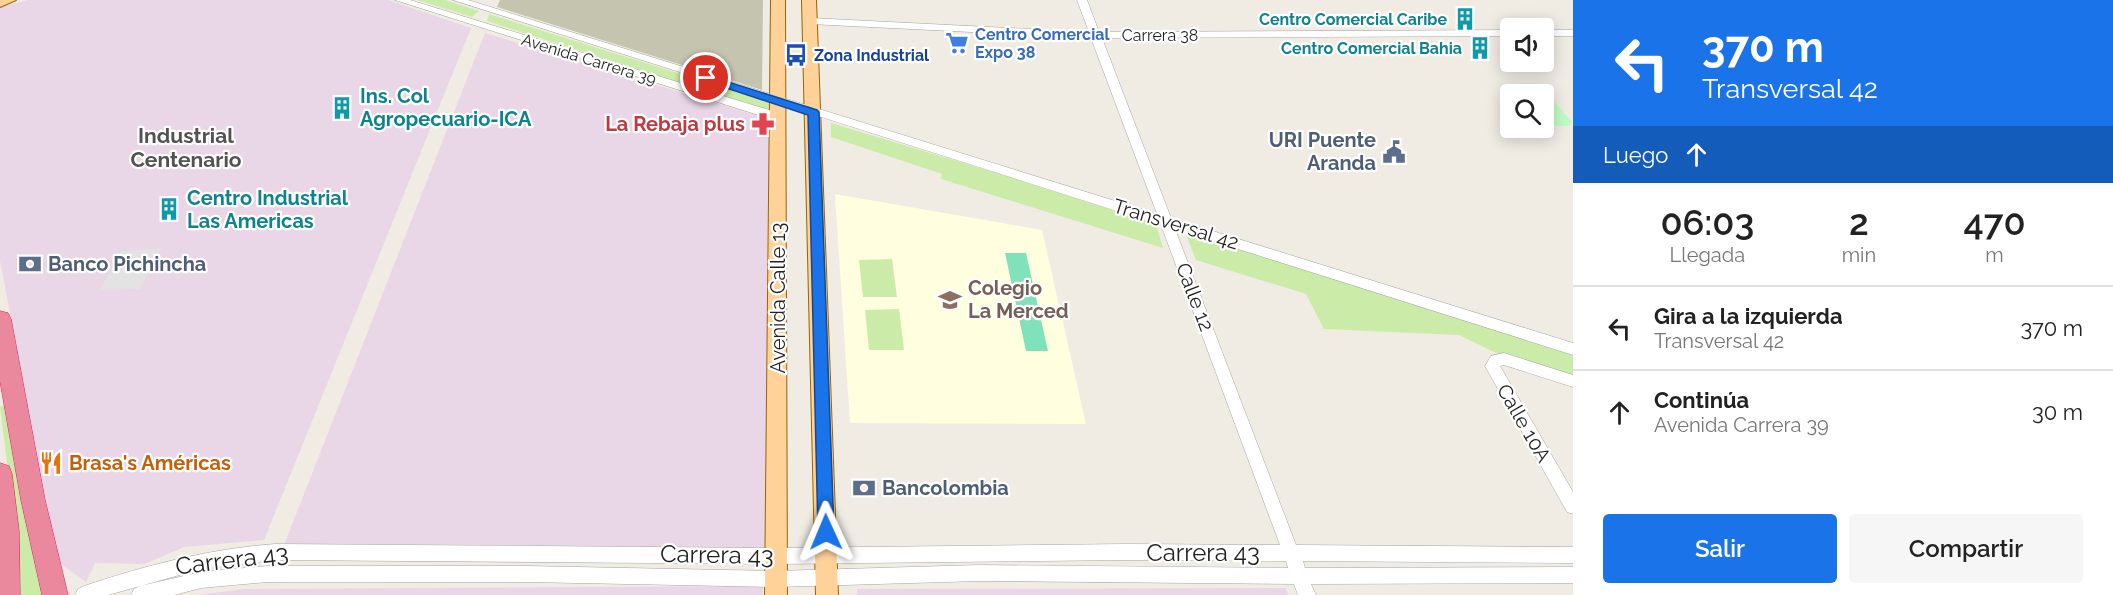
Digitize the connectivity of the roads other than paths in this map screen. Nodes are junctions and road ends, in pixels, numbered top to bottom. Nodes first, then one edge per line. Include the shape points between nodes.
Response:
1 (9, 0) edge
2 (400, 0) edge
3 (458, 0) edge
4 (778, 0) edge
5 (809, 0) edge
6 (1082, 0) edge
7 (0, 3) edge
8 (488, 4) edge
9 (810, 21) junction
10 (480, 24) junction
11 (1500, 33) edge
12 (1554, 33) edge
13 (1573, 33) edge
14 (1096, 35) junction
15 (778, 109) junction
16 (813, 112) junction
17 (1166, 221) junction
18 (0, 319) edge
19 (1573, 349) edge
20 (1573, 381) edge
21 (7, 395) edge
22 (0, 474) edge
23 (1573, 507) edge
24 (1292, 554) junction
25 (1573, 555) edge
26 (1573, 575) edge
27 (827, 576) edge
28 (1300, 576) junction
29 (776, 577) edge
30 (7, 595) edge
31 (55, 595) edge
32 (84, 595) edge
33 (140, 595) edge
34 (1307, 595) edge

1 - 7 main road
2 - 10 street, Avenida Carrera 39
3 - 8 street, Avenida Carrera 39
4 - 15 main road, Avenida Calle 13
5 - 9 main road, Avenida Calle 13
6 - 14 street, Calle 12
8 - 10 street
8 - 15 street, Avenida Carrera 39
9 - 14 street, Carrera 38
9 - 16 main road, Avenida Calle 13
10 - 15 street, Avenida Carrera 39
11 - 14 street, Carrera 38
12 - 13 street
14 - 17 street, Calle 12
15 - 16 street, Transversal 42
15 - 29 main road, Avenida Calle 13
16 - 17 street, Transversal 42
16 - 27 main road, Avenida Calle 13
17 - 19 street, Transversal 42
17 - 24 street, Calle 12
18 - 21 highway
20 - 23 street, Calle 10A via 1504,359 1493,362 1493,370
21 - 31 highway
22 - 30 highway
24 - 25 street, Carrera 43
24 - 27 street, Carrera 43
24 - 28 street, Calle 12
26 - 28 street, Carrera 43
27 - 28 street, Carrera 43
27 - 29 street, Carrera 43
28 - 34 street, Calle 12
29 - 32 street, Carrera 43 via 531,553 248,554 184,563
29 - 33 street, Carrera 43 via 267,574 201,580

